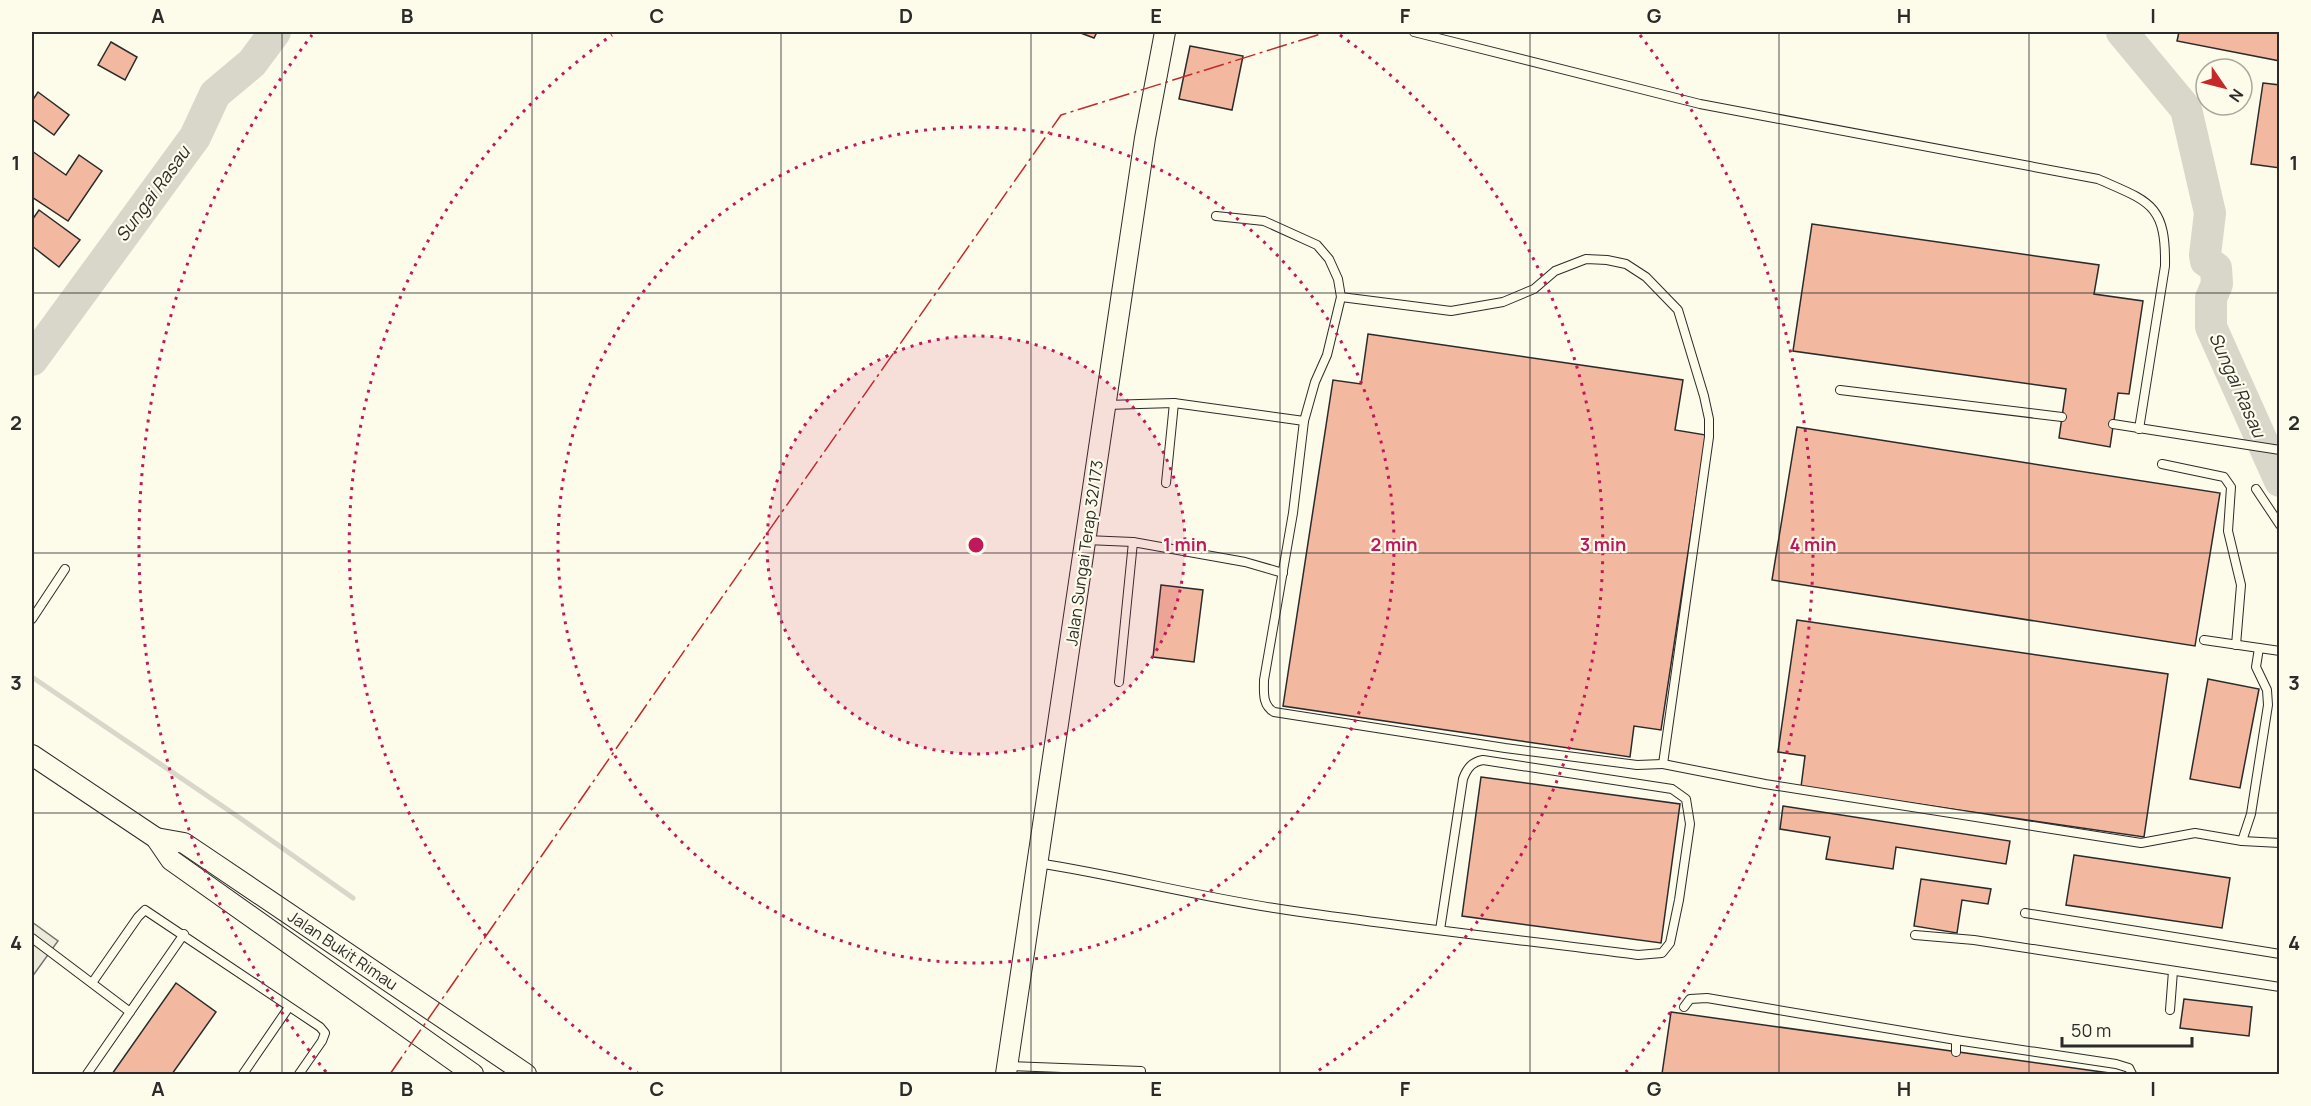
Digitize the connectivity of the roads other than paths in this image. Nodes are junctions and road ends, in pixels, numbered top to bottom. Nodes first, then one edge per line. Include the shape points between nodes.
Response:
1 (1165, 32) edge
2 (1414, 32) edge
3 (1216, 216) dead end
4 (1341, 297) junction
5 (1840, 390) dead end
6 (1174, 403) junction
7 (1106, 405) junction
8 (2062, 417) dead end
9 (1304, 421) junction
10 (2113, 424) dead end
11 (2139, 429) junction
12 (2280, 450) edge
13 (2162, 464) dead end
14 (1166, 483) dead end
15 (2256, 489) dead end
16 (2280, 525) edge
17 (1085, 540) junction
18 (1132, 542) junction
19 (65, 568) dead end
20 (1283, 573) junction
21 (32, 619) edge
22 (2204, 640) dead end
23 (2236, 645) junction
24 (2259, 648) junction
25 (2280, 651) edge
26 (1119, 682) dead end
27 (32, 755) edge
28 (1663, 764) junction
29 (32, 770) edge
30 (102, 802) junction
31 (156, 838) junction
32 (2242, 841) junction
33 (2280, 843) edge
34 (1038, 863) junction
35 (2025, 914) dead end
36 (1440, 930) junction
37 (184, 934) junction
38 (1915, 935) dead end
39 (32, 938) edge
40 (2280, 954) edge
41 (2173, 971) junction
42 (92, 983) junction
43 (2280, 987) edge
44 (290, 1007) junction
45 (1684, 1007) dead end
46 (2169, 1010) dead end
47 (130, 1012) junction
48 (1956, 1040) junction
49 (1956, 1052) dead end
50 (1007, 1070) edge
51 (1141, 1071) dead end
52 (87, 1074) edge
53 (243, 1074) edge
54 (299, 1074) edge
55 (473, 1074) edge
56 (526, 1074) edge
57 (2132, 1074) edge

1 - 7 street, Jalan Sungai Terap 32/173 via 1145,138
2 - 11 lane via 1700,104 2098,179 2138,196 2159,219 2165,249
3 - 4 lane via 1264,221 1317,245 1329,259
4 - 9 lane via 1327,355
4 - 28 lane via 1451,311 1503,302 1534,289 1555,271 1586,259 1626,264 1646,276 1678,310 1704,396 1709,437
5 - 8 lane
6 - 7 lane
6 - 9 lane
6 - 14 lane
7 - 17 street, Jalan Sungai Terap 32/173
9 - 20 lane
10 - 11 lane
11 - 12 lane
13 - 23 lane via 2224,477 2231,487 2228,531 2241,585
15 - 16 lane
17 - 18 lane
17 - 34 street, Jalan Sungai Terap 32/173
18 - 20 lane via 1245,562
18 - 26 lane
19 - 21 lane
20 - 28 lane via 1264,680 1265,702 1274,712 1516,749 1637,765
22 - 23 lane
23 - 24 lane
24 - 25 lane
24 - 32 lane via 2256,667 2268,705 2251,814
27 - 30 street, Jalan Bukit Rimau
28 - 32 lane via 1765,784 2141,843 2194,833
29 - 30 street
30 - 31 street, Jalan Bukit Rimau
31 - 55 street, Jalan Bukit Rimau via 171,861
31 - 56 street, Jalan Bukit Rimau via 184,843
32 - 33 lane
34 - 36 lane via 1285,910
34 - 50 street, Jalan Sungai Terap 32/173
35 - 40 lane
36 - 36 lane via 1463,779 1475,762 1484,760 1672,789 1686,799 1690,824 1679,900 1670,943 1662,953 1638,955
37 - 42 lane via 145,910
37 - 44 lane
37 - 47 lane
38 - 41 lane via 1974,940
39 - 42 lane
41 - 43 lane
41 - 46 lane
42 - 47 lane
44 - 53 lane
44 - 54 lane via 325,1033
45 - 48 lane via 1690,999 1707,998
47 - 52 lane
48 - 49 lane
48 - 57 lane via 2116,1064 2129,1068
50 - 51 lane

